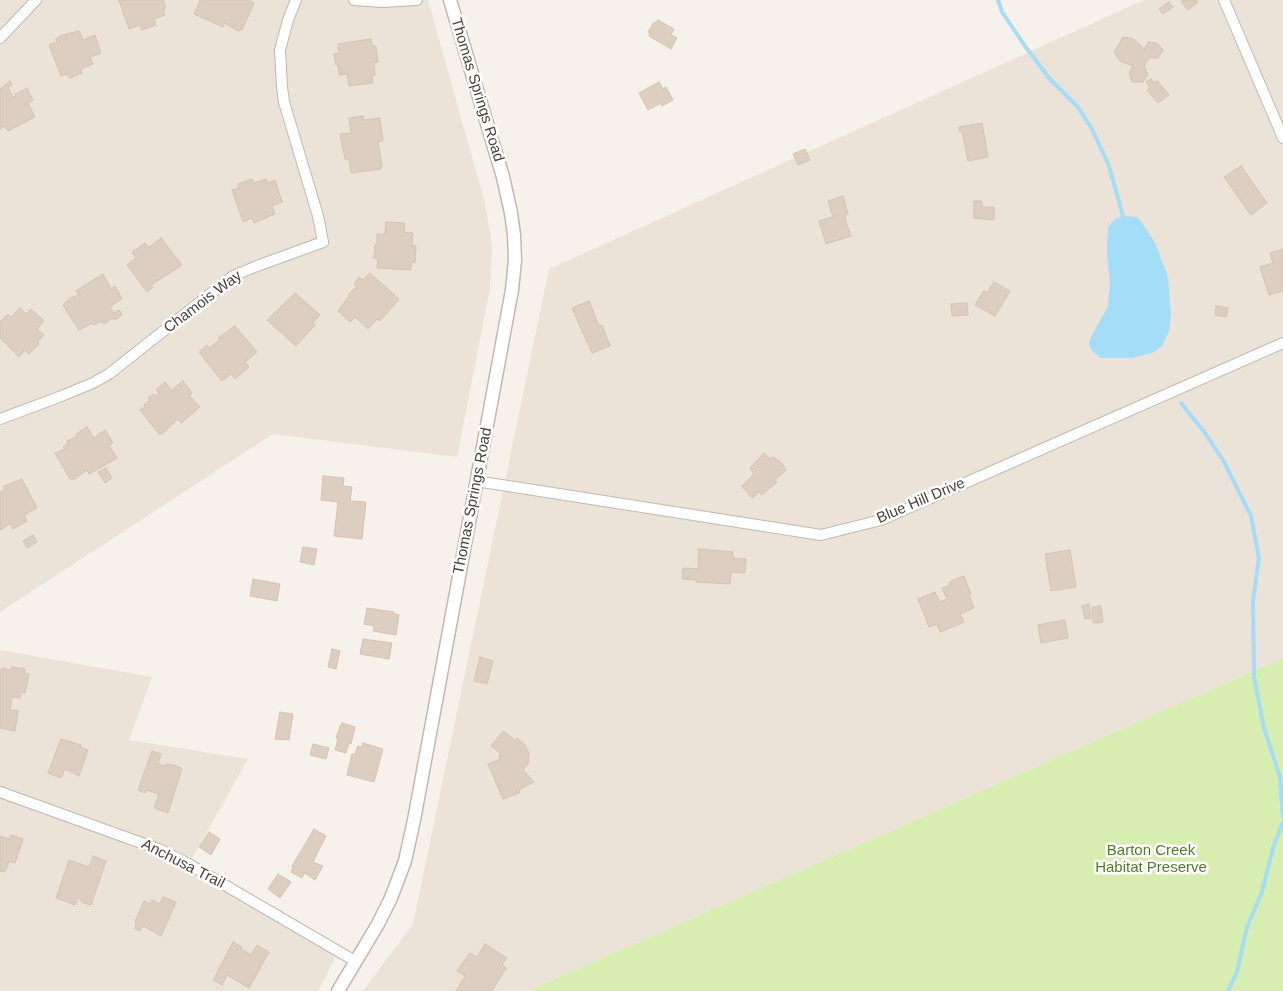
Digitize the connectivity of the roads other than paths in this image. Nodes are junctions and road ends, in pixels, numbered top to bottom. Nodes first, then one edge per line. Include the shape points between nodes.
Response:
1 (36, 0) edge
2 (296, 0) edge
3 (354, 0) edge
4 (417, 0) edge
5 (450, 0) edge
6 (1224, 0) edge
7 (0, 38) edge
8 (1283, 138) edge
9 (1283, 343) edge
10 (0, 419) edge
11 (476, 481) junction
12 (0, 792) edge
13 (355, 961) junction
14 (338, 991) edge

1 - 7 street
2 - 10 street, Chamois Way via 280,50 282,87 323,242 233,276 109,374
3 - 4 street
5 - 11 street, Thomas Springs Road via 506,186 514,235 510,298
6 - 8 street
9 - 11 street, Blue Hill Drive via 882,520 821,535
11 - 13 street, Thomas Springs Road via 405,860 394,892
12 - 13 street, Anchusa Trail via 161,850
13 - 14 street, Thomas Springs Road

